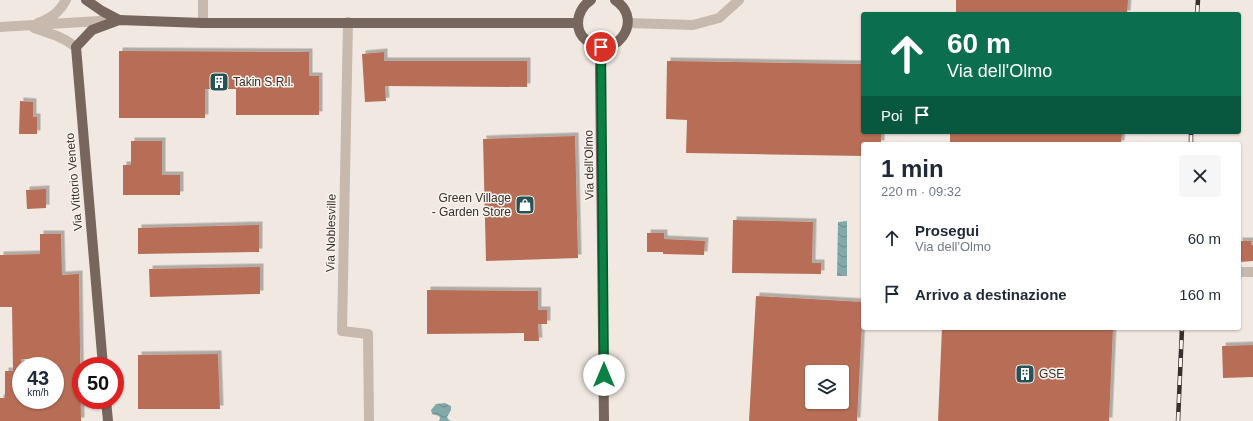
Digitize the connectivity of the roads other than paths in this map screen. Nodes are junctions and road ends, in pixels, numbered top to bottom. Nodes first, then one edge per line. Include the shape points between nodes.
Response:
1 (66, 0) edge
2 (86, 0) edge
3 (203, 0) edge
4 (591, 0) edge
5 (615, 0) edge
6 (739, 0) edge
7 (119, 20) junction
8 (348, 22) junction
9 (578, 22) junction
10 (203, 23) junction
11 (628, 23) junction
12 (29, 26) junction
13 (0, 28) edge
14 (76, 47) junction
15 (601, 47) junction
16 (1241, 272) edge
17 (1253, 272) edge
18 (102, 357) edge
19 (107, 409) edge
20 (108, 421) edge
21 (368, 421) edge
22 (604, 421) edge

1 - 12 street via 57,13 48,20
2 - 7 main road
3 - 10 street
4 - 9 main road via 581,11
5 - 11 main road via 623,8
6 - 11 street via 719,18 693,24
7 - 10 main road
7 - 12 street
7 - 14 main road via 92,30
8 - 9 main road
8 - 10 main road
8 - 21 street, Via Noblesville via 342,331 368,334
9 - 15 main road via 583,37 591,44
11 - 15 main road via 620,40 611,46
12 - 13 street
12 - 14 street via 56,34
14 - 18 main road, Via Vittorio Veneto
15 - 22 main road, Via dell'Olmo
16 - 17 street
19 - 20 main road

